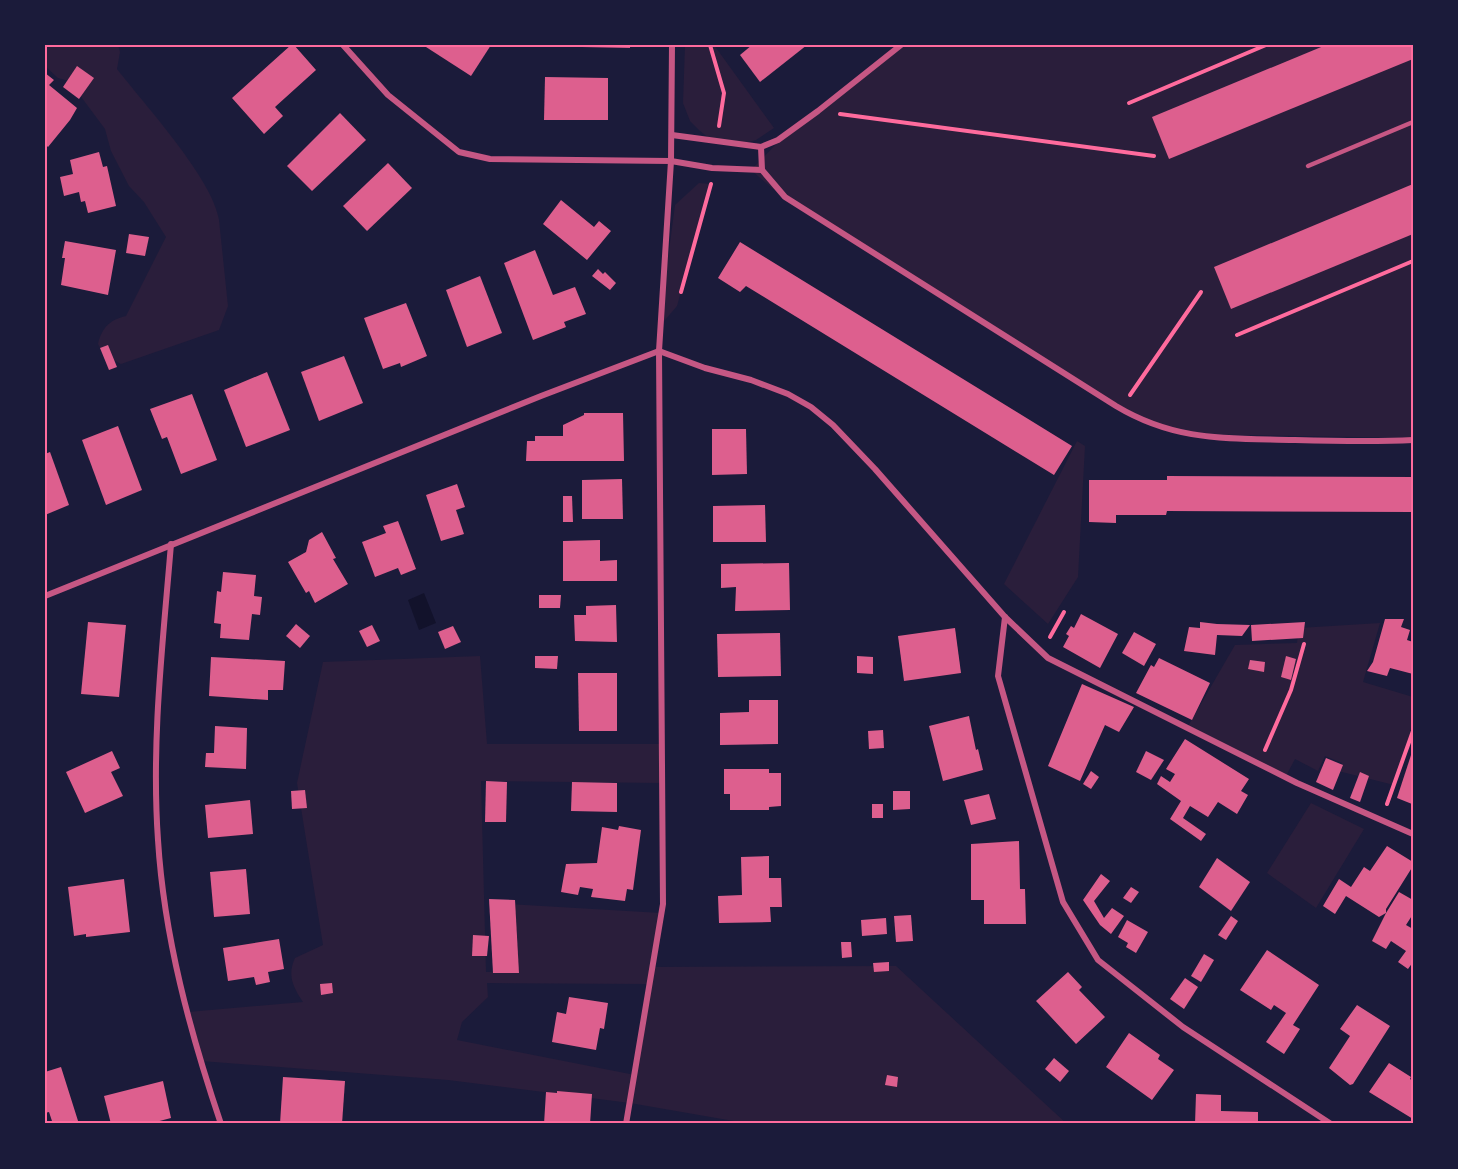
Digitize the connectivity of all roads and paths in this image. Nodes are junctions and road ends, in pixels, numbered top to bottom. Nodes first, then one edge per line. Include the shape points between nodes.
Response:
1 (343, 45) edge
2 (672, 45) edge
3 (710, 45) edge
4 (901, 45) edge
5 (1266, 45) edge
6 (1129, 103) dead end
7 (818, 111) junction
8 (1413, 122) edge
9 (672, 135) junction
10 (717, 142) junction
11 (761, 147) junction
12 (1154, 156) dead end
13 (671, 161) junction
14 (1308, 166) dead end
15 (712, 168) junction
16 (762, 170) junction
17 (1413, 261) edge
18 (1201, 292) dead end
19 (680, 295) dead end
20 (1237, 335) dead end
21 (659, 351) junction
22 (1121, 409) junction
23 (1413, 440) edge
24 (171, 544) junction
25 (45, 596) edge
26 (1064, 612) dead end
27 (1005, 617) junction
28 (1304, 644) dead end
29 (1041, 652) junction
30 (1413, 731) edge
31 (1258, 764) junction
32 (1379, 819) junction
33 (1413, 834) edge
34 (221, 1124) edge
35 (626, 1124) edge
36 (1331, 1124) edge

1 - 13 street via 388,95 459,152 490,159
2 - 9 street
3 - 10 path via 724,93
4 - 7 street
5 - 6 path
7 - 11 street via 778,140
7 - 12 path
8 - 14 lane
9 - 10 street
9 - 13 street
10 - 11 street
11 - 16 street
13 - 15 street
13 - 21 street
15 - 16 street
15 - 19 path
16 - 22 street via 785,197
17 - 20 path
18 - 22 path
21 - 24 street
21 - 27 street via 751,380 811,407 868,461
21 - 35 street via 663,904
22 - 23 street via 1179,433 1207,438
24 - 25 street
24 - 34 street via 157,729 158,840 173,949
26 - 29 path
27 - 29 street
27 - 36 street via 998,676 1063,902 1098,960 1183,1027
28 - 31 path via 1292,690
29 - 31 street
30 - 32 path
31 - 32 street
32 - 33 street

